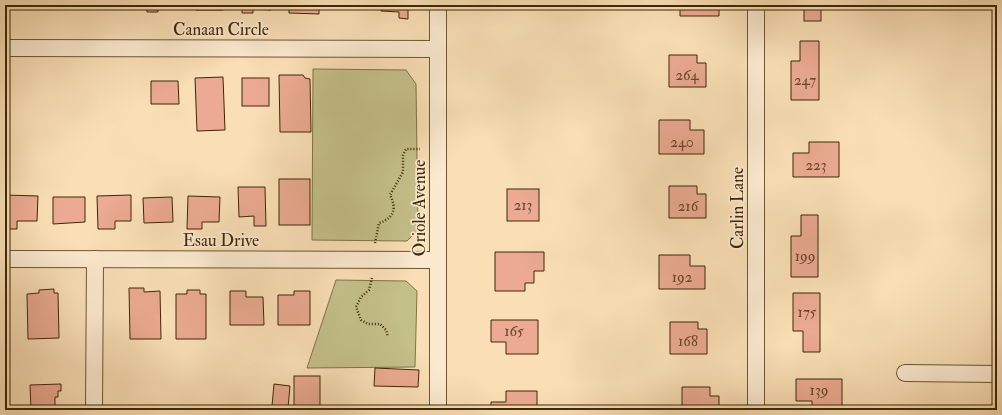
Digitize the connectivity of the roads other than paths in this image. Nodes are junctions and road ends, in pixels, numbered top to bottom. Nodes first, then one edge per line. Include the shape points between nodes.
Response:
1 (438, 5) edge
2 (756, 5) edge
3 (5, 48) edge
4 (438, 49) junction
5 (5, 259) edge
6 (95, 259) junction
7 (438, 260) junction
8 (906, 373) dead end
9 (997, 374) edge
10 (94, 410) edge
11 (438, 410) edge
12 (756, 410) edge

1 - 4 street, Oriole Avenue
2 - 12 street, Carlin Lane
3 - 4 street, Canaan Circle
4 - 7 street, Oriole Avenue
5 - 6 street, Esau Drive
6 - 7 street, Esau Drive
6 - 10 street
7 - 11 street, Oriole Avenue
8 - 9 street

